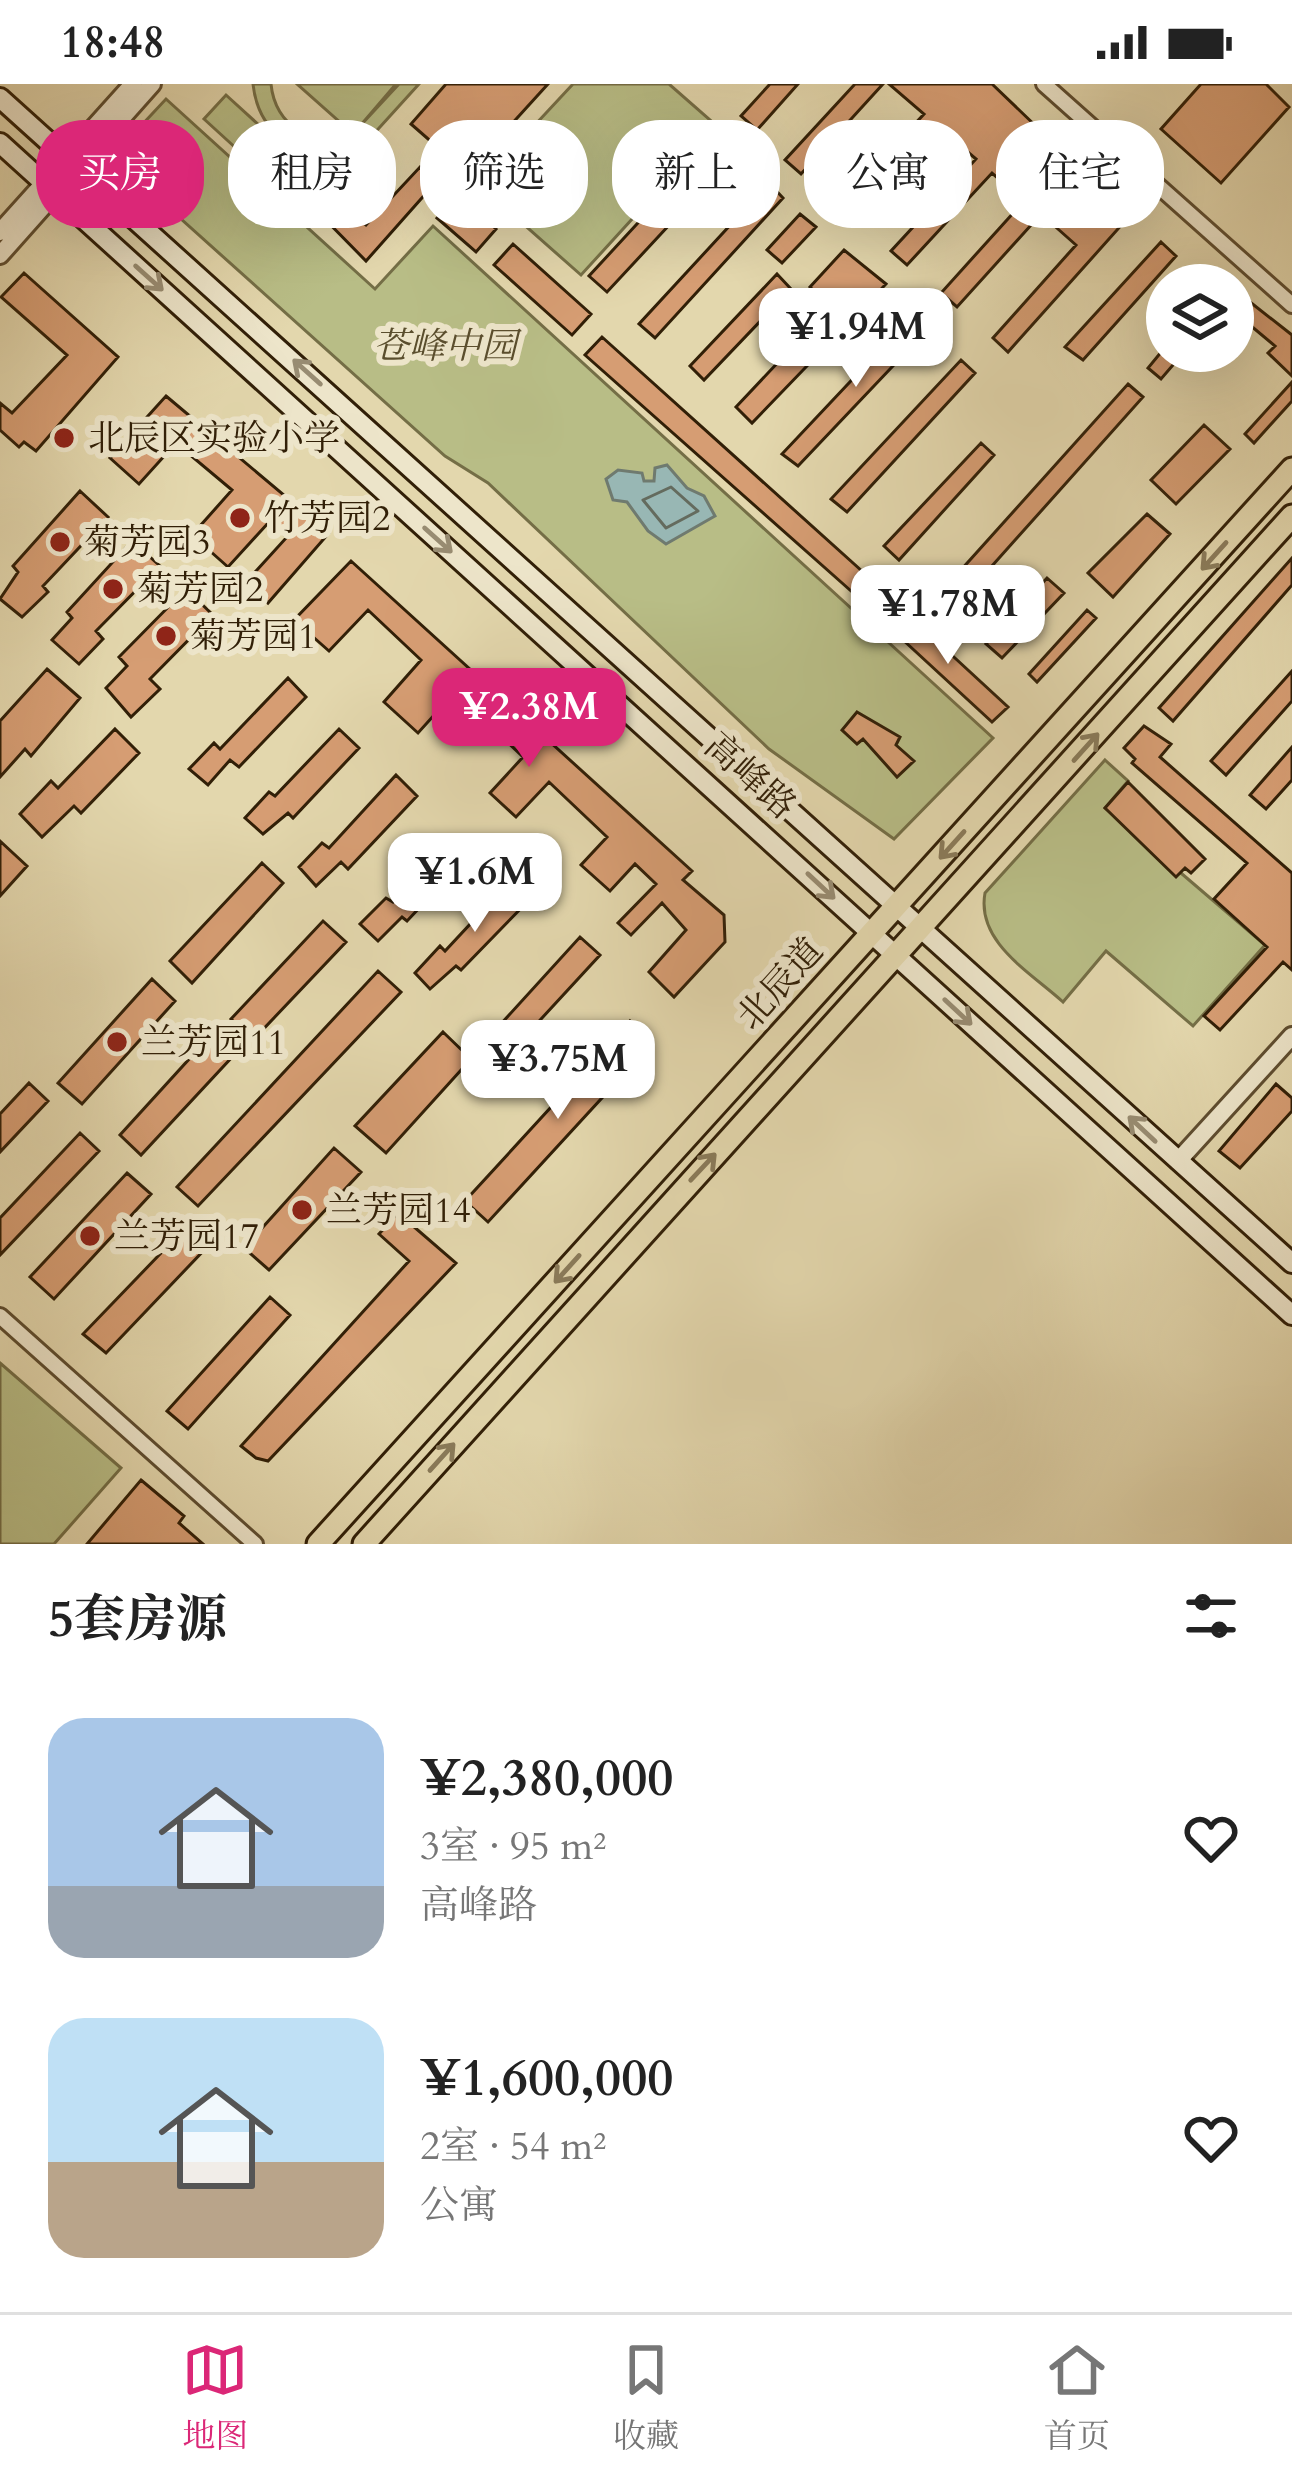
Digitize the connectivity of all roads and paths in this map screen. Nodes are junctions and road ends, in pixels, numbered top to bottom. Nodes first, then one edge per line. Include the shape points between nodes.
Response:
1 (133, 84) edge
2 (152, 84) edge
3 (1044, 84) edge
4 (0, 98) edge
5 (106, 120) edge
6 (116, 120) edge
7 (36, 130) edge
8 (0, 143) edge
9 (36, 175) edge
10 (36, 200) edge
11 (36, 207) edge
12 (94, 228) edge
13 (145, 228) edge
14 (0, 232) edge
15 (0, 255) edge
16 (1292, 305) edge
17 (1292, 469) edge
18 (1292, 516) edge
19 (898, 905) junction
20 (924, 928) junction
21 (872, 933) junction
22 (898, 957) junction
23 (1292, 1036) edge
24 (1178, 1161) junction
25 (1292, 1263) edge
26 (1292, 1315) edge
27 (0, 1316) edge
28 (255, 1544) edge
29 (318, 1544) edge
30 (364, 1544) edge

1 - 5 street
2 - 6 street
3 - 16 street
4 - 7 main road, 高峰路
8 - 9 main road, 高峰路
10 - 14 street
11 - 15 street
12 -> 21 main road, 高峰路
19 -> 13 main road, 高峰路
17 -> 19 main road, 北辰道
20 -> 18 main road, 北辰道
19 - 20 main road, 高峰路
19 - 21 main road, 北辰道
20 - 22 main road, 北辰道
24 -> 20 main road, 高峰路
21 - 22 main road, 高峰路
21 -> 29 main road, 北辰道
22 -> 26 main road, 高峰路
30 -> 22 main road, 北辰道
23 - 24 street
24 - 25 main road, 高峰路
27 - 28 street

